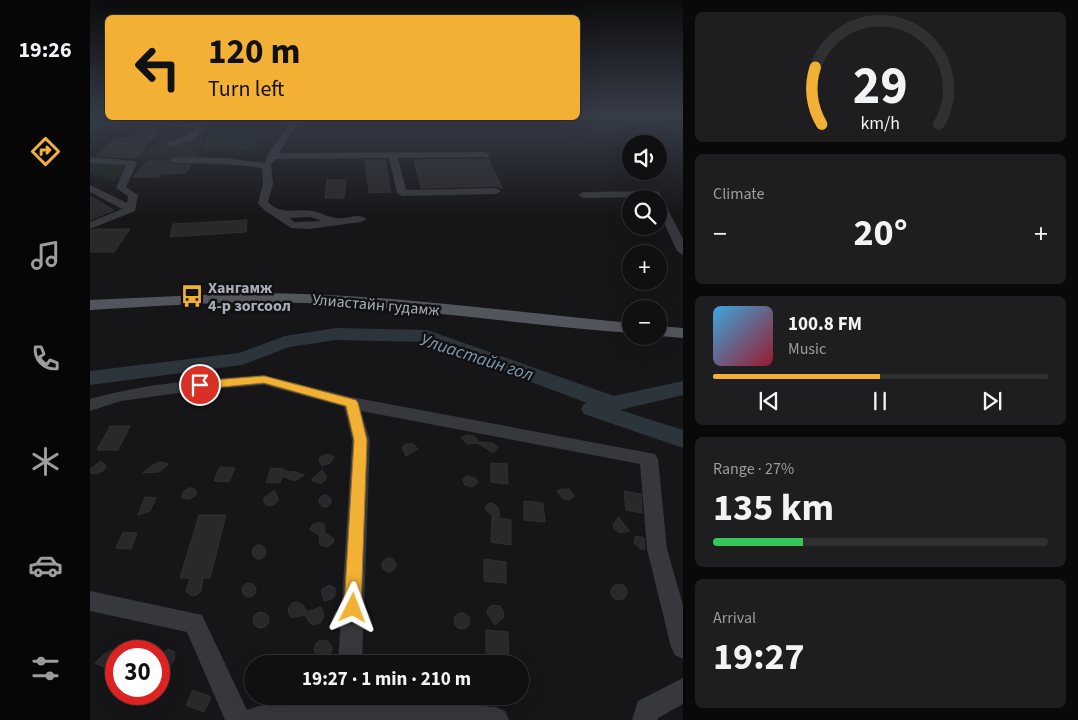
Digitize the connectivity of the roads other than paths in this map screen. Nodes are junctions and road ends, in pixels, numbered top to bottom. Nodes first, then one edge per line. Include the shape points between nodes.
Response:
1 (277, 150) edge
2 (393, 155) junction
3 (485, 155) dead end
4 (90, 160) edge
5 (174, 160) dead end
6 (269, 161) junction
7 (90, 188) edge
8 (496, 191) dead end
9 (622, 194) edge
10 (584, 195) dead end
11 (131, 209) junction
12 (667, 218) edge
13 (361, 219) dead end
14 (90, 226) edge
15 (683, 251) edge
16 (90, 305) edge
17 (622, 327) edge
18 (667, 332) edge
19 (683, 334) edge
20 (351, 403) junction
21 (90, 405) edge
22 (90, 601) edge
23 (683, 647) edge
24 (350, 655) edge
25 (683, 690) edge
26 (348, 710) edge
27 (238, 720) edge
28 (253, 720) edge
29 (496, 720) edge
30 (645, 720) edge

1 - 6 street
2 - 3 street
2 - 6 street
2 - 8 street via 402,193
4 - 11 street via 132,162 121,188 133,194
5 - 6 street
6 - 13 street via 263,203 268,208 280,215 311,214 335,222
7 - 11 street
9 - 10 street
11 - 14 street
12 - 15 street
16 - 17 main road, Улиастайн гудамж via 274,298 337,300
18 - 19 main road
20 - 21 street via 264,380 120,396
20 - 23 street via 649,459 657,549
20 - 24 street via 361,440
22 - 27 street via 194,623
25 - 30 street via 647,710
26 - 28 street
26 - 29 street

